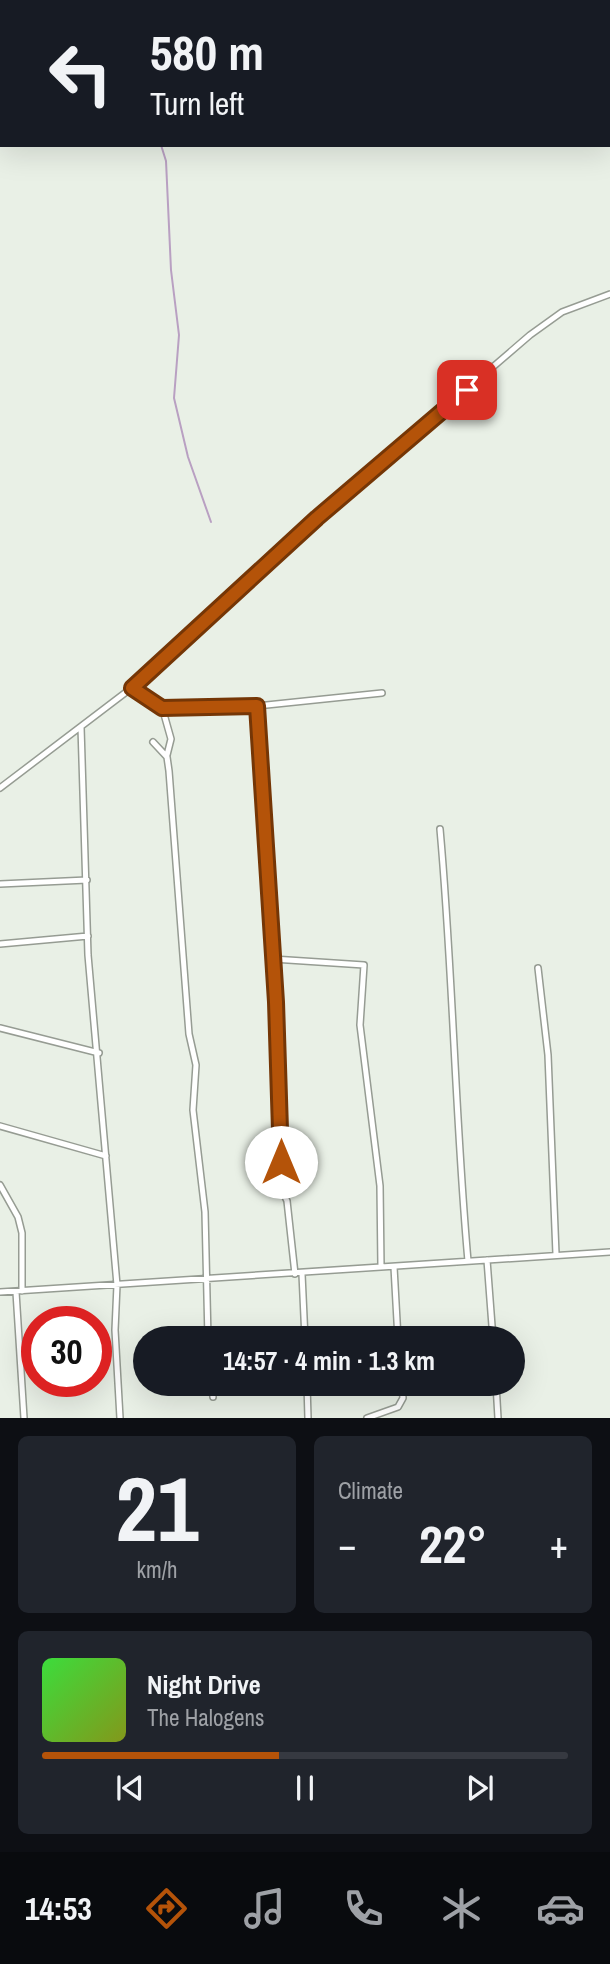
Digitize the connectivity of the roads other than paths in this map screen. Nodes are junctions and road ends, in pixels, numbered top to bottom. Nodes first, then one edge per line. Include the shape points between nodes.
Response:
1 (610, 294) edge
2 (132, 688) junction
3 (382, 694) dead end
4 (257, 706) junction
5 (162, 708) junction
6 (81, 727) junction
7 (153, 742) dead end
8 (167, 757) junction
9 (0, 788) edge
10 (440, 829) dead end
11 (87, 880) junction
12 (0, 884) edge
13 (88, 936) junction
14 (0, 944) edge
15 (273, 959) junction
16 (538, 968) dead end
17 (0, 1028) edge
18 (99, 1053) junction
19 (0, 1126) edge
20 (106, 1156) junction
21 (0, 1185) edge
22 (610, 1252) edge
23 (556, 1254) junction
24 (487, 1260) junction
25 (468, 1261) junction
26 (381, 1267) junction
27 (394, 1267) junction
28 (298, 1274) junction
29 (205, 1279) junction
30 (117, 1284) junction
31 (19, 1291) junction
32 (0, 1292) edge
33 (207, 1326) edge
34 (304, 1326) edge
35 (397, 1326) edge
36 (492, 1326) edge
37 (307, 1396) edge
38 (403, 1396) edge
39 (497, 1396) edge
40 (24, 1418) edge
41 (120, 1418) edge
42 (308, 1418) edge
43 (368, 1418) edge
44 (498, 1418) edge

1 - 2 street via 562,312 530,335 317,518
2 - 5 street
2 - 6 street
3 - 4 street
4 - 5 street
4 - 15 street
5 - 8 street via 171,739
6 - 9 street
6 - 11 street
7 - 8 street
8 - 29 street via 195,1065 193,1110 205,1212
10 - 25 street
11 - 12 street
11 - 13 street
13 - 14 street
13 - 18 street
15 - 26 street via 364,965 360,1024 380,1186
15 - 28 street via 280,1186 287,1201
16 - 23 street via 548,1055
17 - 18 street
18 - 20 street
19 - 20 street
20 - 30 street
21 - 31 street via 22,1233
22 - 23 street
23 - 24 street
24 - 25 street
24 - 36 street
25 - 27 street
26 - 27 street
26 - 28 street
27 - 35 street
28 - 29 street
28 - 34 street
29 - 30 street
29 - 33 street
30 - 31 street
30 - 41 street
31 - 32 street
31 - 40 street
37 - 42 street
38 - 43 street via 398,1407
39 - 44 street

